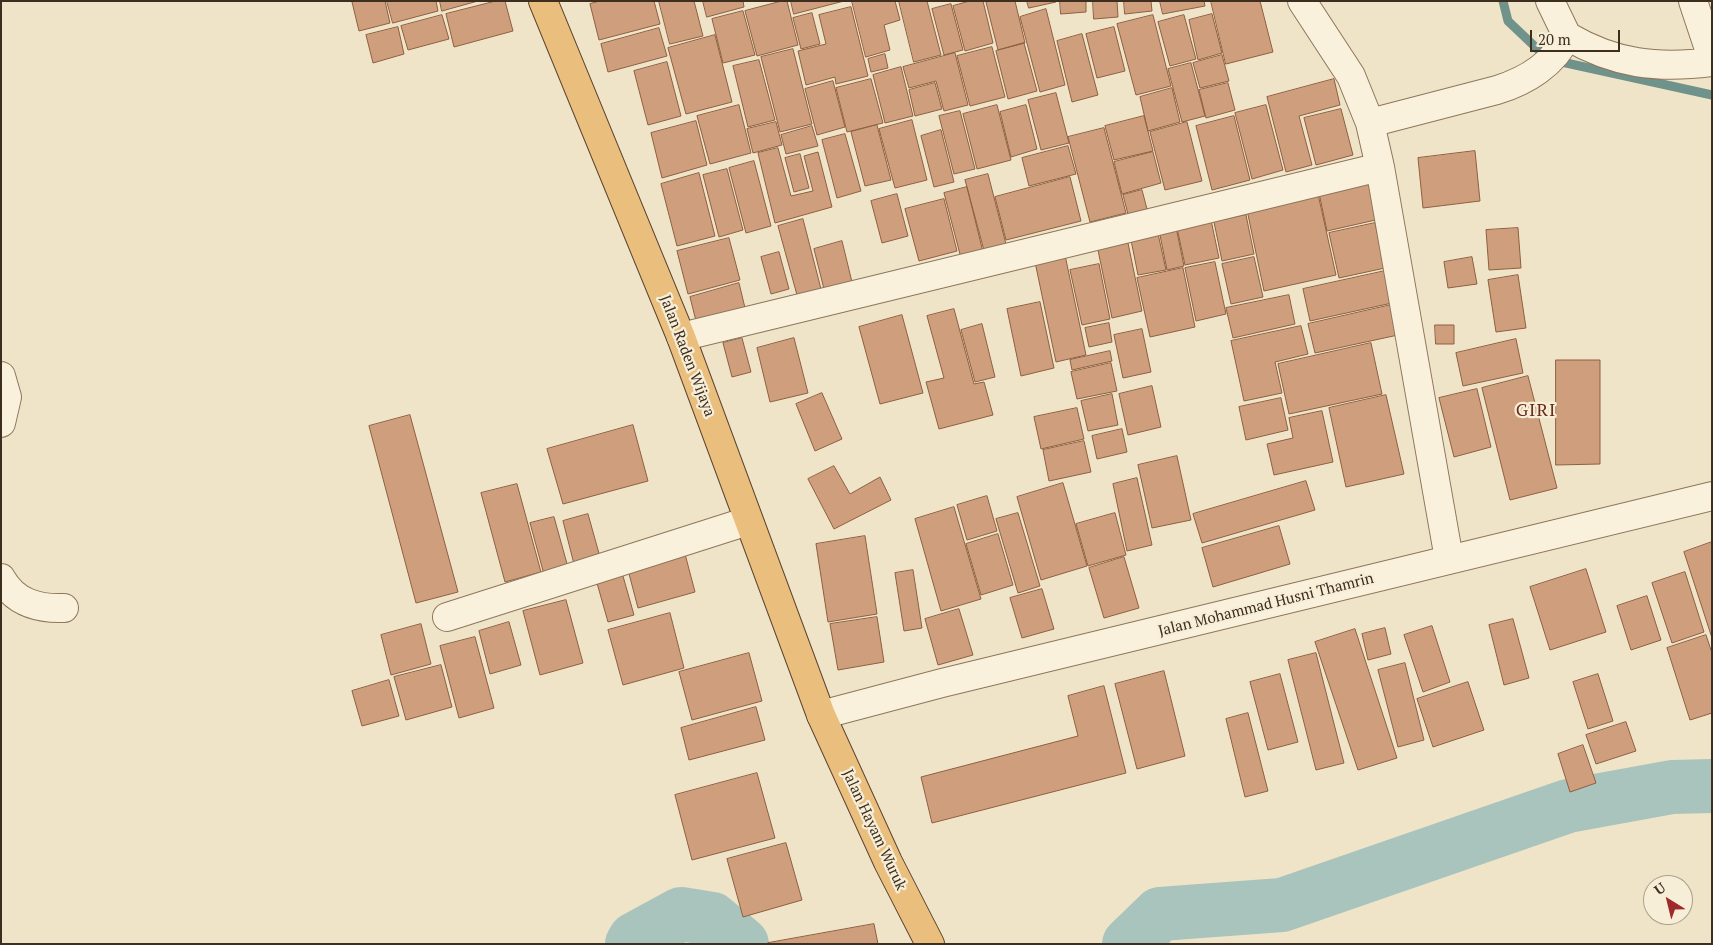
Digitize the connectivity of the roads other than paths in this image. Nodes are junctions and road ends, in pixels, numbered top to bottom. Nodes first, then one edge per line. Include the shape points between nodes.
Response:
1 (543, 1) edge
2 (1302, 1) edge
3 (1550, 1) edge
4 (1694, 1) edge
5 (1561, 45) junction
6 (1712, 58) edge
7 (1712, 62) edge
8 (1370, 123) junction
9 (1380, 167) junction
10 (681, 337) junction
11 (1, 376) edge
12 (1, 423) edge
13 (1712, 496) edge
14 (748, 521) junction
15 (1449, 559) junction
16 (1, 578) edge
17 (64, 608) dead end
18 (447, 617) dead end
19 (821, 715) junction
20 (930, 944) edge

1 - 10 highway, Jalan Raden Wijaya
2 - 8 street via 1351,76
3 - 5 street
4 - 6 street
5 - 7 street via 1654,66
5 - 8 street via 1532,75 1512,86
8 - 9 street
9 - 10 street
9 - 15 street
10 - 14 highway, Jalan Raden Wijaya
11 - 12 street via 7,397
13 - 15 street, Jalan Mohammad Husni Thamrin
14 - 18 street
14 - 19 highway, Jalan Raden Wijaya
15 - 19 street, Jalan Mohammad Husni Thamrin
16 - 17 street via 25,603 40,608
19 - 20 highway, Jalan Hayam Wuruk via 888,862

